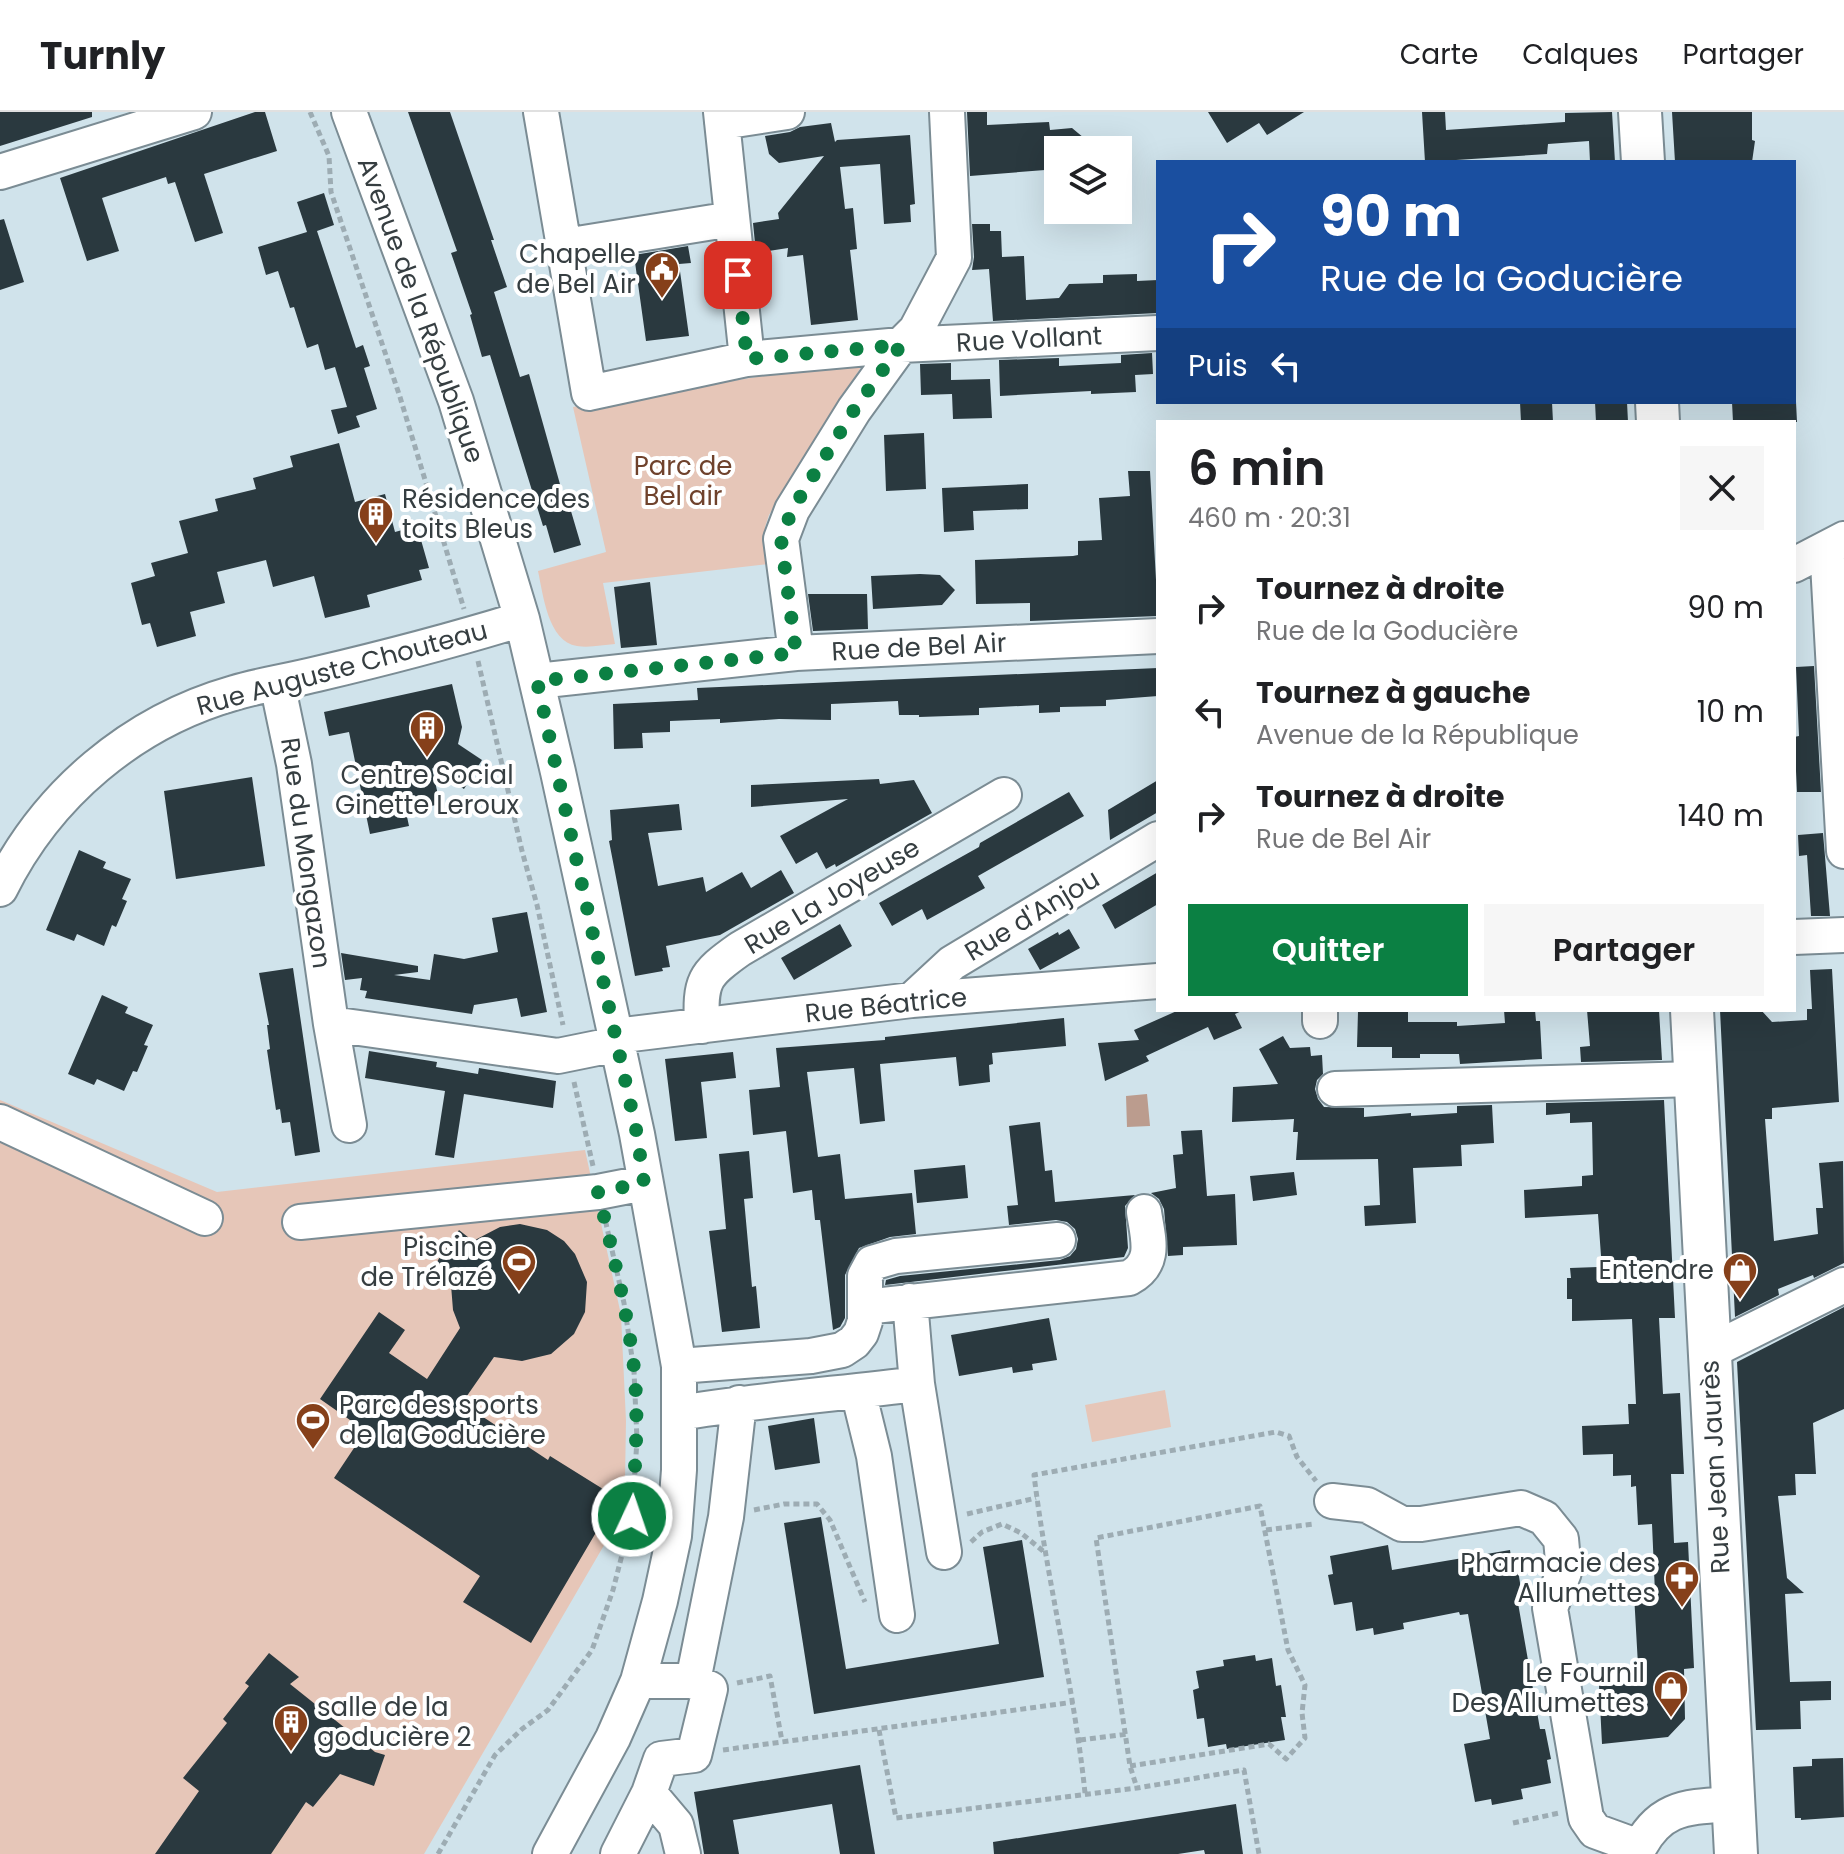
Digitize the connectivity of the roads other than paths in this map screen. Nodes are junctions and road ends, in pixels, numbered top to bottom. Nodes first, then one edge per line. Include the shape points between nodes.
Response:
1 (194, 112) edge
2 (349, 112) edge
3 (541, 112) edge
4 (787, 112) edge
5 (947, 112) edge
6 (1640, 112) edge
7 (721, 117) edge
8 (1643, 160) edge
9 (0, 172) edge
10 (732, 219) junction
11 (565, 246) junction
12 (1156, 333) edge
13 (901, 345) junction
14 (747, 359) junction
15 (1820, 552) edge
16 (522, 619) junction
17 (1156, 636) edge
18 (796, 653) junction
19 (537, 681) junction
20 (277, 683) junction
21 (1004, 795) dead end
22 (1156, 840) edge
23 (1844, 851) edge
24 (0, 889) edge
25 (1844, 935) edge
26 (1796, 937) edge
27 (1156, 981) edge
28 (912, 1000) junction
29 (1692, 1012) edge
30 (331, 1024) junction
31 (702, 1026) junction
32 (616, 1040) junction
33 (1695, 1079) junction
34 (1335, 1089) dead end
35 (0, 1122) edge
36 (349, 1125) dead end
37 (644, 1183) junction
38 (1144, 1212) dead end
39 (205, 1218) dead end
40 (300, 1222) dead end
41 (1058, 1240) dead end
42 (1844, 1285) edge
43 (910, 1301) junction
44 (865, 1307) junction
45 (1709, 1352) junction
46 (679, 1366) junction
47 (917, 1384) junction
48 (858, 1391) junction
49 (739, 1403) junction
50 (679, 1413) junction
51 (1332, 1501) road end
52 (942, 1536) road end
53 (897, 1615) road end
54 (638, 1681) junction
55 (701, 1685) junction
56 (649, 1793) junction
57 (1733, 1804) junction
58 (1638, 1851) edge
59 (550, 1854) edge
60 (618, 1854) edge
61 (683, 1854) edge
62 (1736, 1854) edge

1 - 9 street
2 - 16 street, Avenue de la République via 456,401
3 - 11 street
4 - 7 street
5 - 13 street via 954,258 916,330
6 - 8 main road
7 - 10 street
10 - 11 street
10 - 14 street
11 - 14 street, Rue Vollant via 589,393
12 - 13 street, Rue Vollant
13 - 14 street, Rue Vollant
13 - 18 street via 792,510 781,539
15 - 23 street via 1828,563
16 - 19 street, Avenue de la République
16 - 20 street, Rue Auguste Chouteau
17 - 18 street, Rue de Bel Air
18 - 19 street, Rue de Bel Air
19 - 32 street, Avenue de la République
20 - 24 street, Rue Auguste Chouteau via 187,709 120,747 52,808
20 - 30 street, Rue du Mongazon via 294,764
21 - 31 street, Rue La Joyeuse via 712,969 702,988
22 - 28 street, Rue d'Anjou via 952,963
25 - 26 street
27 - 28 street, Rue Béatrice
28 - 31 street, Rue Béatrice
29 - 33 main road, Rue Jean Jaurès
30 - 32 street via 558,1056
30 - 36 street, Rue du Mongazon
31 - 32 street, Rue Béatrice
32 - 37 street, Avenue de la République
33 - 34 street
33 - 45 main road, Rue Jean Jaurès
35 - 39 street
37 - 40 street
37 - 46 street, Avenue de la République
38 - 43 street via 1147,1262 1129,1278
41 - 44 street via 896,1256 872,1263 865,1276
42 - 45 street
43 - 44 street
43 - 47 street
44 - 46 street via 861,1333 842,1350
45 - 57 main road, Rue Jean Jaurès
46 - 50 street, Avenue de la République
47 - 48 street
47 - 52 street
48 - 49 street
48 - 53 street via 874,1456
49 - 50 street
49 - 55 street
50 - 54 street, Avenue de la République via 674,1536
51 - 58 street via 1367,1505 1402,1524 1521,1508 1544,1518 1561,1539 1564,1572 1550,1608 1586,1818 1595,1831
54 - 55 street
54 - 59 street, Avenue de la République
55 - 56 street via 694,1755 661,1759
56 - 60 street
56 - 61 street via 676,1825
57 - 58 street via 1671,1812 1654,1824
57 - 62 main road, Rue Jean Jaurès

